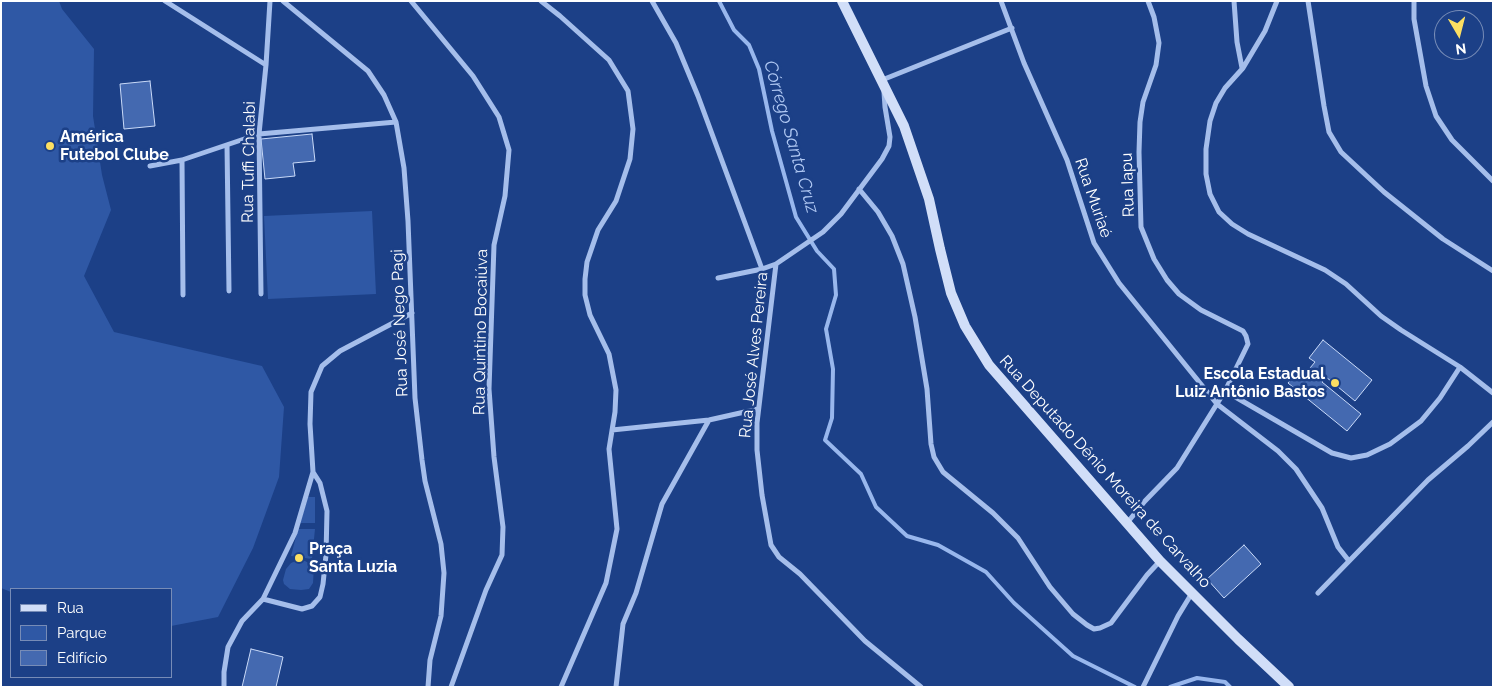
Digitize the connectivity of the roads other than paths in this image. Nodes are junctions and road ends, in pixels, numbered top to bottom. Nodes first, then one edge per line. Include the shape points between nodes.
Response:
1 (165, 1) edge
2 (270, 1) edge
3 (283, 1) edge
4 (411, 1) edge
5 (541, 1) edge
6 (652, 1) edge
7 (842, 1) edge
8 (1001, 1) edge
9 (1148, 1) edge
10 (1234, 1) edge
11 (1277, 1) edge
12 (1308, 1) edge
13 (1414, 1) edge
14 (1012, 28) junction
15 (266, 65) junction
16 (1242, 68) junction
17 (883, 83) junction
18 (396, 122) junction
19 (259, 134) junction
20 (227, 145) junction
21 (182, 160) junction
22 (150, 166) dead end
23 (1493, 181) edge
24 (859, 190) junction
25 (776, 264) junction
26 (762, 268) junction
27 (1493, 271) edge
28 (718, 278) dead end
29 (229, 291) dead end
30 (262, 294) dead end
31 (183, 295) dead end
32 (412, 313) junction
33 (1460, 367) junction
34 (1225, 391) junction
35 (1493, 393) edge
36 (1217, 404) junction
37 (758, 409) junction
38 (710, 420) junction
39 (1493, 422) edge
40 (612, 430) junction
41 (313, 472) junction
42 (1127, 523) junction
43 (1160, 561) junction
44 (1348, 561) junction
45 (1192, 592) junction
46 (1318, 593) dead end
47 (263, 599) junction
48 (224, 687) edge
49 (428, 687) edge
50 (451, 687) edge
51 (561, 687) edge
52 (616, 687) edge
53 (921, 687) edge
54 (1143, 687) edge
55 (1289, 687) edge

1 - 15 street
2 - 15 street, Rua Tuffi Chalabi
3 - 18 street, Rua José Nego Pagi via 368,71
4 - 50 street, Rua Quintino Bocaiúva via 473,76 500,117 509,150 505,196 494,245 489,389 503,527 502,554
5 - 40 street via 609,60 628,91 634,129 630,159 616,201 598,230 585,279 590,316 609,354 616,390
6 - 26 street, Rua José Alves Pereira via 676,43 698,96
7 - 17 street, Rua Deputado Dênio Moreira de Carvalho
8 - 14 street, Rua Muriaé
9 - 34 street, Rua Iapu via 1159,43 1140,122 1141,227 1154,259 1180,294 1246,336 1248,344
10 - 16 street
11 - 16 street via 1265,32
12 - 27 street via 1326,115 1330,132 1341,152 1413,216
13 - 23 street via 1414,19 1426,86 1436,116 1452,140
14 - 17 street
14 - 36 street, Rua Muriaé via 1067,160 1094,243 1119,283
15 - 19 street, Rua Tuffi Chalabi
16 - 33 street via 1225,88 1210,121 1206,174 1210,194 1219,212 1248,234 1325,270 1346,284 1381,316
17 - 24 street via 889,146
17 - 42 street, Rua Deputado Dênio Moreira de Carvalho via 904,126 918,166 952,293 965,326 1003,383
18 - 19 street
18 - 32 street, Rua José Nego Pagi via 404,168
19 - 20 street
19 - 30 street, Rua Tuffi Chalabi
20 - 21 street
20 - 29 street
21 - 22 street
21 - 31 street
24 - 25 street via 823,232
24 - 43 street via 888,228 903,264 927,390 931,444 943,472 1018,538 1050,587 1073,614 1094,629 1111,623
25 - 26 street, Rua José Alves Pereira
25 - 37 street, Rua José Alves Pereira
26 - 28 street
32 - 41 street via 340,351 322,366 311,392
32 - 49 street, Rua José Nego Pagi via 422,460 441,544 444,573 441,616 430,660
33 - 34 street via 1421,421 1390,444 1367,455 1351,458 1332,453
33 - 35 street
34 - 36 street
36 - 42 street via 1177,468
36 - 44 street, Rua Muriaé via 1296,469 1322,508 1338,547
37 - 38 street
37 - 53 street, Rua José Alves Pereira via 757,450 771,545 865,641
38 - 40 street
38 - 52 street via 662,504 636,593 623,624
39 - 44 street via 1428,480
40 - 51 street via 609,449 617,529 614,551 606,583
41 - 47 street via 295,533
41 - 47 street via 320,483 327,511 326,555 320,597 312,606 302,609
42 - 43 street, Rua Deputado Dênio Moreira de Carvalho
43 - 45 street, Rua Deputado Dênio Moreira de Carvalho
44 - 46 street
45 - 54 street
45 - 55 street, Rua Deputado Dênio Moreira de Carvalho
47 - 48 street via 242,621 228,646

